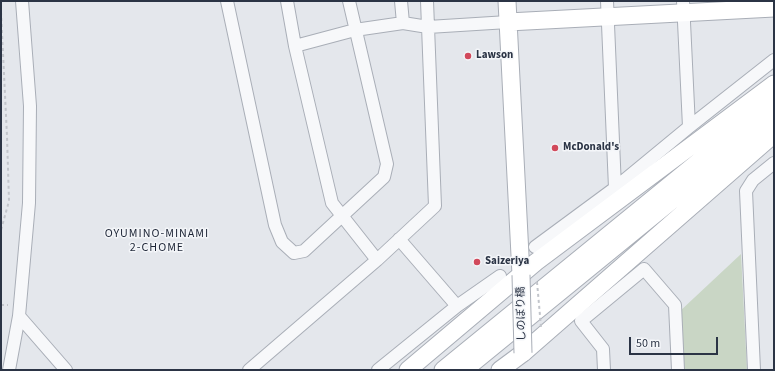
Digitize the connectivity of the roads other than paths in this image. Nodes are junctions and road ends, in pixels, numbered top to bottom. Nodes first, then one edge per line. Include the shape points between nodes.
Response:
1 (22, 1) edge
2 (227, 1) edge
3 (287, 1) edge
4 (349, 1) edge
5 (401, 1) edge
6 (427, 1) edge
7 (507, 1) edge
8 (765, 6) edge
9 (683, 7) edge
10 (607, 9) edge
11 (508, 22) junction
12 (403, 23) junction
13 (428, 27) junction
14 (355, 30) junction
15 (295, 46) junction
16 (774, 60) edge
17 (774, 84) edge
18 (774, 100) edge
19 (774, 117) edge
20 (689, 127) junction
21 (774, 134) edge
22 (774, 163) edge
23 (615, 188) junction
24 (342, 216) junction
25 (399, 239) junction
26 (535, 247) dead end
27 (378, 260) junction
28 (500, 276) dead end
29 (529, 278) junction
30 (457, 306) junction
31 (19, 316) junction
32 (523, 353) junction
33 (9, 370) edge
34 (66, 370) edge
35 (249, 370) edge
36 (378, 370) edge
37 (408, 370) edge
38 (443, 370) edge
39 (464, 370) edge
40 (500, 370) edge
41 (523, 370) edge
42 (604, 370) edge
43 (678, 370) edge
44 (754, 370) edge

1 - 31 street via 30,106 29,203
2 - 24 street via 275,225 282,242 294,253 304,251
3 - 15 street
4 - 14 street
5 - 12 street
6 - 13 street
7 - 11 street, しのぼり橋
8 - 9 street
9 - 10 street
9 - 20 street
10 - 11 street
10 - 23 street
11 - 13 street
11 - 29 street, しのぼり橋
12 - 13 street
12 - 14 street
13 - 25 street via 435,206
14 - 15 street
14 - 24 street via 387,164 384,177
15 - 24 street via 332,203
16 - 20 street
17 - 29 street
18 - 38 street
19 - 39 street
20 - 23 street
21 - 32 street
22 - 44 street via 753,180 746,191
23 - 26 street
24 - 27 street
25 - 27 street
25 - 30 street
27 - 35 street
28 - 30 street
29 - 32 street, しのぼり橋, bridge
29 - 37 street
30 - 36 street
31 - 33 street
31 - 34 street
32 - 40 street
32 - 41 street, しのぼり橋
42 - 43 street via 603,349 581,321 644,269 675,305

